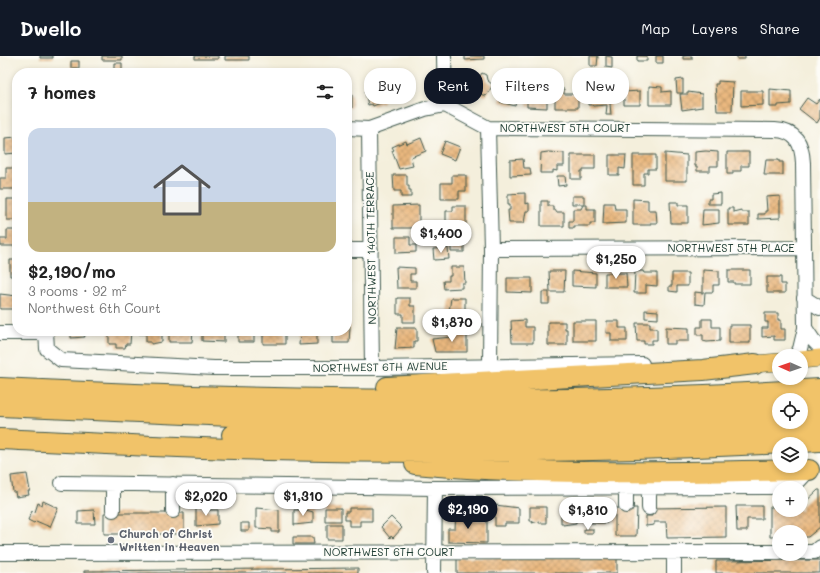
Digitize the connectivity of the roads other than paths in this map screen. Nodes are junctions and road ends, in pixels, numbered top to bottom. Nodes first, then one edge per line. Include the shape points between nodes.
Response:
1 (444, 56) edge
2 (445, 105) junction
3 (352, 128) edge
4 (488, 128) junction
5 (369, 129) junction
6 (804, 248) junction
7 (491, 249) junction
8 (352, 250) edge
9 (371, 250) junction
10 (804, 298) junction
11 (820, 308) edge
12 (805, 328) junction
13 (0, 333) edge
14 (12, 333) edge
15 (46, 336) edge
16 (820, 347) edge
17 (800, 349) edge
18 (820, 358) edge
19 (808, 359) edge
20 (772, 363) edge
21 (754, 364) junction
22 (490, 365) junction
23 (372, 368) junction
24 (0, 388) edge
25 (820, 390) edge
26 (223, 397) junction
27 (820, 405) edge
28 (0, 406) edge
29 (808, 406) edge
30 (772, 407) edge
31 (820, 424) edge
32 (0, 426) edge
33 (0, 439) edge
34 (820, 441) edge
35 (266, 450) junction
36 (814, 470) edge
37 (62, 483) dead end
38 (113, 484) junction
39 (173, 484) junction
40 (435, 488) junction
41 (626, 488) junction
42 (649, 488) junction
43 (626, 506) dead end
44 (649, 508) dead end
45 (113, 510) dead end
46 (173, 511) dead end
47 (820, 547) edge
48 (434, 552) junction
49 (674, 552) junction
50 (772, 552) edge
51 (808, 552) edge
52 (0, 553) edge
53 (434, 573) edge
54 (674, 573) edge

1 - 2 street
2 - 4 street, NORTHWEST 5TH COURT
2 - 5 street via 425,109
3 - 5 street
4 - 6 street, NORTHWEST 5TH COURT via 775,130 791,134 800,142 803,153
4 - 7 street
5 - 9 street, NORTHWEST 140TH TERRACE
6 - 7 street, NORTHWEST 5TH PLACE
6 - 10 street
7 - 22 street
8 - 9 street
9 - 23 street, NORTHWEST 140TH TERRACE
10 - 11 street
10 - 12 street
12 - 16 street
12 - 17 street
13 - 14 street, NORTHWEST 6TH AVENUE
15 - 23 street, NORTHWEST 6TH AVENUE via 47,349 61,360 214,368
18 - 19 main road
20 - 21 main road, NORTHWEST 6TH AVENUE
21 - 22 street, NORTHWEST 6TH AVENUE
21 - 26 highway via 703,370
22 - 23 street, NORTHWEST 6TH AVENUE
24 - 26 highway
25 - 26 highway via 719,396 499,400
27 - 29 highway
28 - 30 highway via 255,417 528,418
31 - 32 highway via 694,430 399,437 187,434
33 - 35 highway
34 - 35 highway via 619,450 430,453
35 - 36 highway via 477,470 608,473
36 - 42 street via 797,483 786,487
37 - 38 street
38 - 39 street
38 - 45 street
39 - 40 street
39 - 46 street
40 - 41 street
40 - 48 street
41 - 42 street
41 - 43 street
42 - 44 street
47 - 51 street via 814,552
48 - 49 street, NORTHWEST 6TH COURT
48 - 52 street, NORTHWEST 6TH COURT
48 - 53 street
49 - 50 street, NORTHWEST 6TH COURT
49 - 54 street

